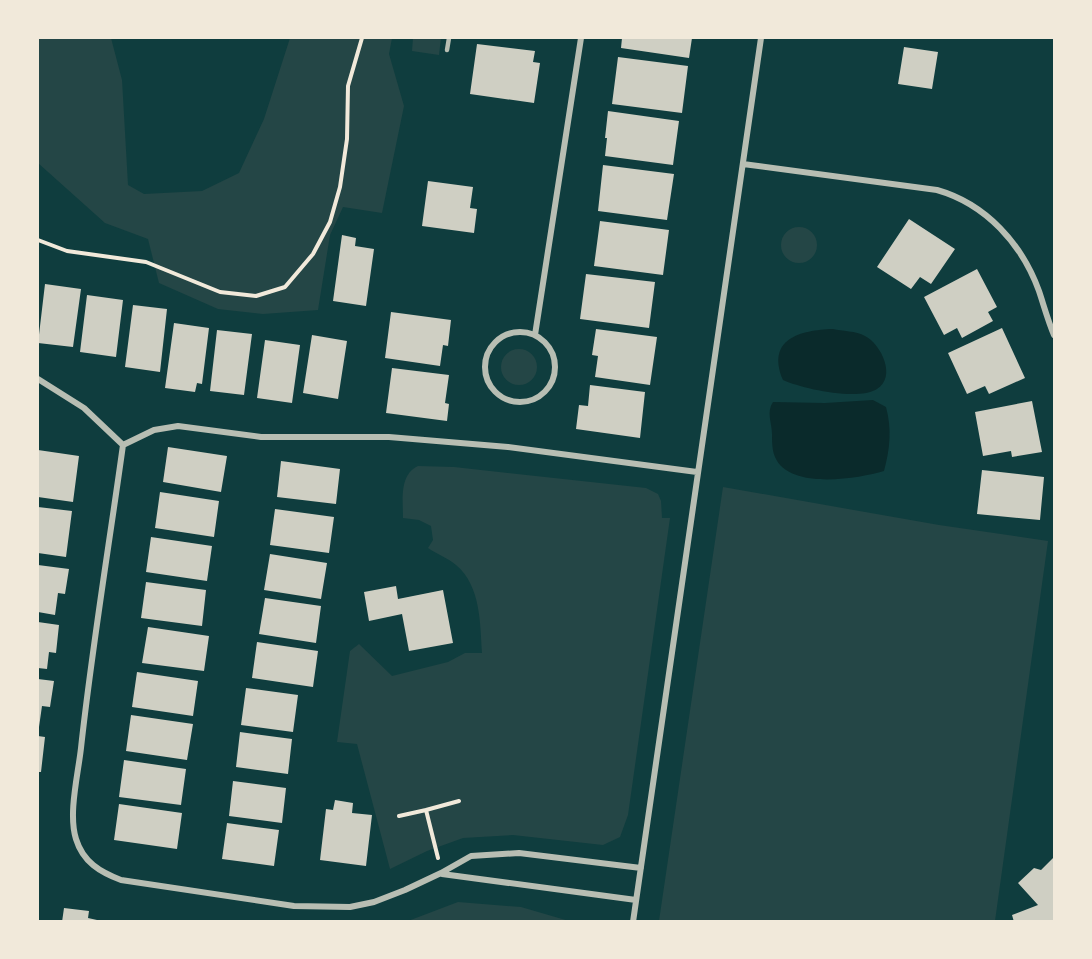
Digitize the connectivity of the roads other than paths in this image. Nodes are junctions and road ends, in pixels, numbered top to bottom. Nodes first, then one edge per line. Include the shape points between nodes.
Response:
1 (449, 38) edge
2 (581, 38) edge
3 (761, 38) edge
4 (447, 50) dead end
5 (743, 164) junction
6 (535, 335) junction
7 (1054, 336) edge
8 (38, 379) edge
9 (123, 445) junction
10 (697, 472) junction
11 (641, 868) junction
12 (441, 873) junction
13 (636, 900) junction
14 (633, 921) edge

1 - 4 lane
2 - 6 street
3 - 5 street
5 - 7 street via 937,190 955,196 999,227 1018,248
5 - 10 street
6 - 6 street via 513,333 503,337 489,353 486,374 490,385 506,399 517,402 538,398 552,381 555,360 544,341
8 - 9 street via 84,408
9 - 10 street via 154,430 178,426 261,437 362,436 508,447
9 - 12 street via 73,816 76,839 85,858 100,872 121,880 294,906 350,907 374,902
10 - 11 street
11 - 12 street via 519,853 471,856
11 - 13 street
12 - 13 street
13 - 14 street

